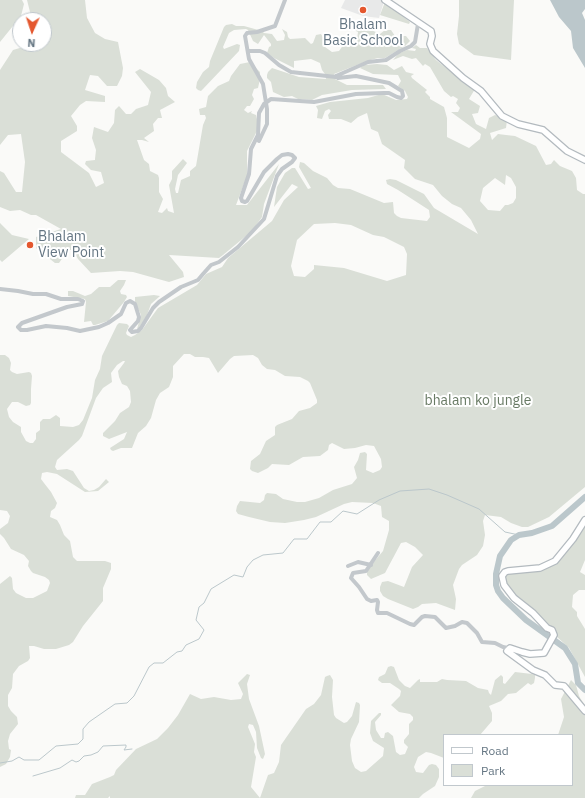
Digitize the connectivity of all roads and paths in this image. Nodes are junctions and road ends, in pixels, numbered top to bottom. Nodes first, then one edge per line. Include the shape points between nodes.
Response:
1 (285, 0) edge
2 (385, 0) edge
3 (418, 24) junction
4 (248, 51) junction
5 (336, 77) junction
6 (266, 102) junction
7 (251, 149) junction
8 (585, 160) edge
9 (0, 289) edge
10 (585, 520) edge
11 (378, 552) dead end
12 (371, 565) junction
13 (348, 566) dead end
14 (508, 648) junction
15 (585, 711) edge

1 - 4 street via 275,26 247,33 245,40
2 - 3 street
3 - 5 street via 415,42 411,46 386,60 368,62
3 - 8 street via 431,31 431,46 435,53 481,91 502,116 518,124 543,130 567,151
4 - 5 street via 266,53 291,72
4 - 6 street via 249,59 263,84
5 - 6 street via 356,76 389,83 400,88 403,96 400,98 389,93 356,94 314,102 274,99
6 - 7 street via 259,113 258,135
6 - 7 street via 267,124
7 - 9 street via 249,174 241,198 243,202 273,162 286,154 295,157 294,161 285,166 277,176 264,219 238,247 212,265 198,280 181,287 159,302 138,331 130,330 139,317 135,304 130,301 126,303 121,314 99,327 80,332 46,326 21,330 18,327 22,323 82,304 83,301
10 - 14 street via 573,540 555,561 540,568 508,571 502,576 504,585 514,598 552,630 554,635 544,653 530,654
11 - 12 street
12 - 13 street via 358,562
12 - 14 street via 366,571 353,573 351,578 367,599 377,600 378,613 387,613 414,625 422,616 435,618 446,628 462,622 467,623 477,632 482,642
14 - 15 street via 507,651 525,665 545,675 555,685 564,686

